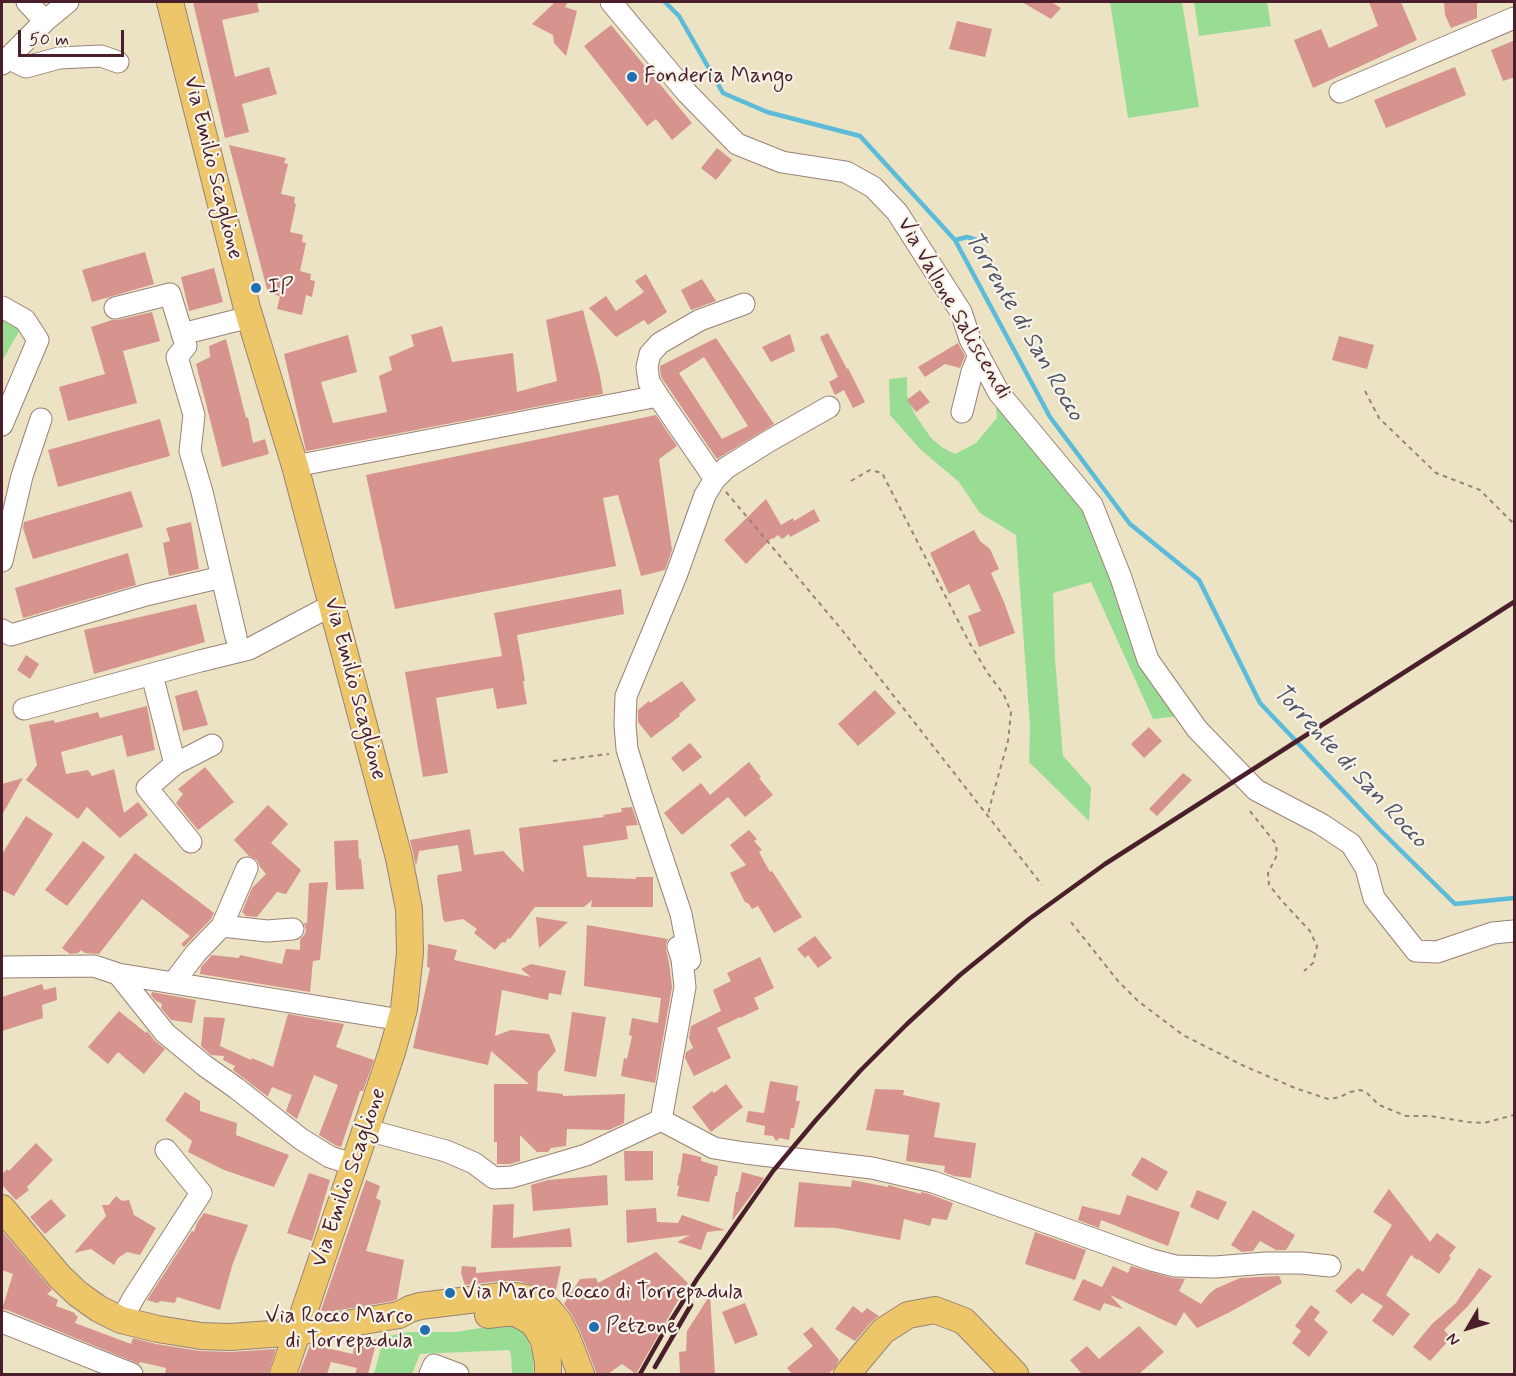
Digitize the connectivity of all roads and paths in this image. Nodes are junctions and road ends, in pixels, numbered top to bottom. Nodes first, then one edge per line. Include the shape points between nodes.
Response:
1 (27, 2) edge
2 (68, 2) edge
3 (170, 2) edge
4 (611, 2) edge
5 (1515, 18) edge
6 (45, 21) junction
7 (5, 61) edge
8 (118, 62) dead end
9 (1340, 92) dead end
10 (744, 304) dead end
11 (2, 307) edge
12 (115, 308) dead end
13 (250, 317) junction
14 (182, 334) junction
15 (979, 355) junction
16 (1365, 391) dead end
17 (658, 396) junction
18 (829, 407) dead end
19 (962, 412) dead end
20 (41, 419) dead end
21 (2, 426) edge
22 (295, 466) junction
23 (716, 479) junction
24 (851, 481) dead end
25 (1515, 524) edge
26 (2, 561) edge
27 (222, 577) junction
28 (332, 605) junction
29 (2, 630) edge
30 (236, 637) dead end
31 (152, 675) junction
32 (24, 709) dead end
33 (212, 745) dead end
34 (610, 753) dead end
35 (553, 761) dead end
36 (175, 764) junction
37 (637, 807) dead end
38 (1250, 811) dead end
39 (988, 815) junction
40 (190, 842) dead end
41 (248, 868) dead end
42 (1042, 885) dead end
43 (1071, 922) dead end
44 (222, 926) junction
45 (293, 929) dead end
46 (1515, 931) edge
47 (690, 960) dead end
48 (2, 967) edge
49 (1305, 971) dead end
50 (118, 974) junction
51 (172, 983) junction
52 (401, 1020) junction
53 (1515, 1115) edge
54 (661, 1120) junction
55 (367, 1130) junction
56 (166, 1150) dead end
57 (355, 1165) junction
58 (2, 1208) edge
59 (1330, 1266) dead end
60 (399, 1315) junction
61 (121, 1320) junction
62 (2, 1322) edge
63 (298, 1332) junction
64 (132, 1374) edge
65 (283, 1374) edge
66 (430, 1374) edge
67 (458, 1374) edge
68 (548, 1374) edge
69 (581, 1374) edge
70 (847, 1374) edge
71 (1015, 1374) edge

1 - 6 street
2 - 6 street
3 - 13 main road, Via Emilio Scaglione
4 - 15 street, Via Vallone Saliscendi via 687,93 737,144 782,162 846,172 873,187 897,212 961,312
5 - 9 street
6 - 7 street
7 - 8 street via 26,67 59,58 101,56
10 - 17 street via 700,320 660,343 650,354 646,367
11 - 21 street via 25,320 38,340
12 - 14 street via 170,294
13 - 14 street
13 - 22 main road, Via Emilio Scaglione
14 - 27 street via 186,346 177,357 194,415 190,451
15 - 19 street
15 - 46 street, Via Vallone Saliscendi via 999,393 1092,505 1148,660 1197,729 1256,790 1351,844 1366,868 1374,898 1416,951 1437,952 1493,933
16 - 25 path via 1379,418 1436,473 1480,490
17 - 22 street
17 - 23 street
18 - 23 street via 726,468
20 - 26 street via 22,476
22 - 28 main road, Via Emilio Scaglione
23 - 39 path
23 - 47 street via 705,495 626,696 627,749 681,914
24 - 39 path via 870,470 882,473 969,642 1011,712 1008,741
27 - 29 street via 11,635
27 - 30 street
28 - 31 street via 249,650
28 - 52 main road, Via Emilio Scaglione via 409,909 410,953
31 - 32 street
31 - 36 street
33 - 36 street
34 - 35 path
36 - 40 street via 147,788
37 - 54 street via 672,919 685,987
38 - 49 path via 1276,844 1277,855 1268,873 1269,885 1310,931 1317,946 1313,963
39 - 42 path
41 - 44 street
43 - 53 path via 1138,1001 1183,1035 1242,1065 1328,1099 1360,1090 1379,1105 1406,1116 1484,1123
44 - 45 street via 267,931
44 - 51 street
48 - 50 street via 94,966
50 - 51 street
50 - 57 street via 165,1033 205,1066 301,1139 330,1157
51 - 52 street
52 - 55 main road, Via Emilio Scaglione
54 - 55 street via 586,1155 512,1178 494,1178 474,1163 446,1151
54 - 59 street via 714,1148 872,1168 933,1182 1175,1266
55 - 57 main road, Via Emilio Scaglione
56 - 61 street via 201,1193
57 - 63 main road, Via Emilio Scaglione
58 - 61 main road via 60,1277 99,1309
60 - 63 main road
60 - 68 main road via 449,1320 516,1313 532,1322 544,1341
60 - 69 main road via 420,1306 480,1298 528,1298 540,1302 559,1322
61 - 63 main road via 201,1336
62 - 64 street
63 - 65 main road, Via Emilio Scaglione
66 - 67 street via 434,1365
70 - 71 main road via 883,1331 908,1315 935,1310 964,1322

